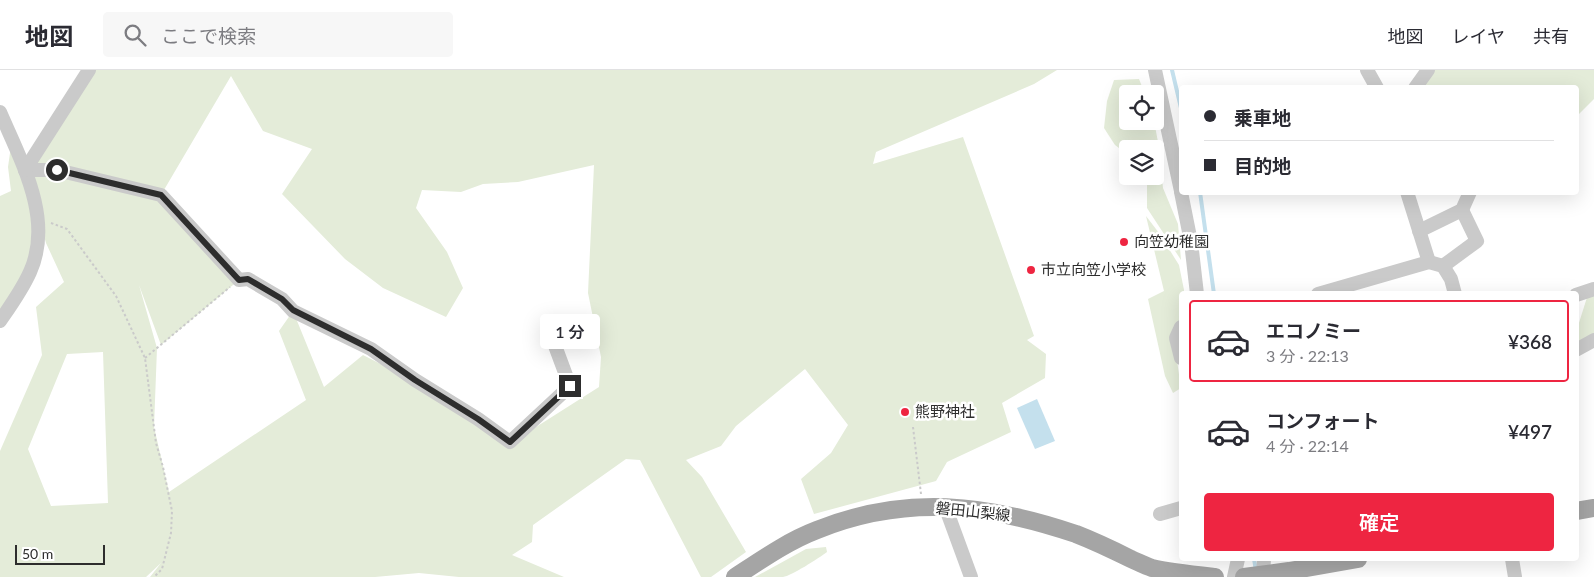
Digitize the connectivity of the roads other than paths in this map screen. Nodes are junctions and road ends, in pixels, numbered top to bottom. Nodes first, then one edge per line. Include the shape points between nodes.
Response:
1 (89, 70) edge
2 (1155, 70) edge
3 (1367, 70) edge
4 (1428, 70) edge
5 (1375, 85) edge
6 (1417, 85) edge
7 (0, 112) edge
8 (1179, 168) edge
9 (25, 170) junction
10 (1182, 195) edge
11 (1408, 195) edge
12 (1469, 195) edge
13 (1462, 210) junction
14 (1420, 231) junction
15 (1429, 262) junction
16 (1443, 266) junction
17 (1594, 288) edge
18 (1197, 291) edge
19 (1328, 291) edge
20 (1454, 291) edge
21 (1579, 295) edge
22 (0, 321) edge
23 (1179, 331) edge
24 (551, 335) dead end
25 (1594, 340) edge
26 (1579, 348) edge
27 (1179, 350) edge
28 (945, 506) junction
29 (1594, 508) edge
30 (1179, 509) edge
31 (1579, 511) edge
32 (1160, 514) dead end
33 (1238, 561) edge
34 (1334, 561) edge
35 (1512, 561) edge
36 (1263, 567) edge
37 (735, 577) edge
38 (971, 577) edge
39 (1216, 577) edge
40 (1234, 577) edge
41 (1244, 577) edge
42 (1516, 577) edge

1 - 9 street
2 - 8 street
3 - 5 street
4 - 6 street
7 - 9 street
9 - 22 street via 39,218 38,246 20,292
9 - 24 street via 57,170 161,195 239,280 248,279 282,299 293,310 371,349 510,442 570,386
10 - 18 street
11 - 14 street
12 - 13 street
13 - 14 street
13 - 16 street via 1477,241
14 - 15 street
15 - 16 street
15 - 19 street
16 - 20 street
17 - 21 street
23 - 27 street via 1176,338
25 - 26 street
28 - 37 main road, 磐田山梨線 via 888,510 816,530 769,554
28 - 38 street
28 - 39 main road, 磐田山梨線 via 1010,515 1077,535 1151,568
29 - 31 main road
30 - 32 street
33 - 40 street
34 - 36 main road
35 - 42 street
36 - 41 main road

